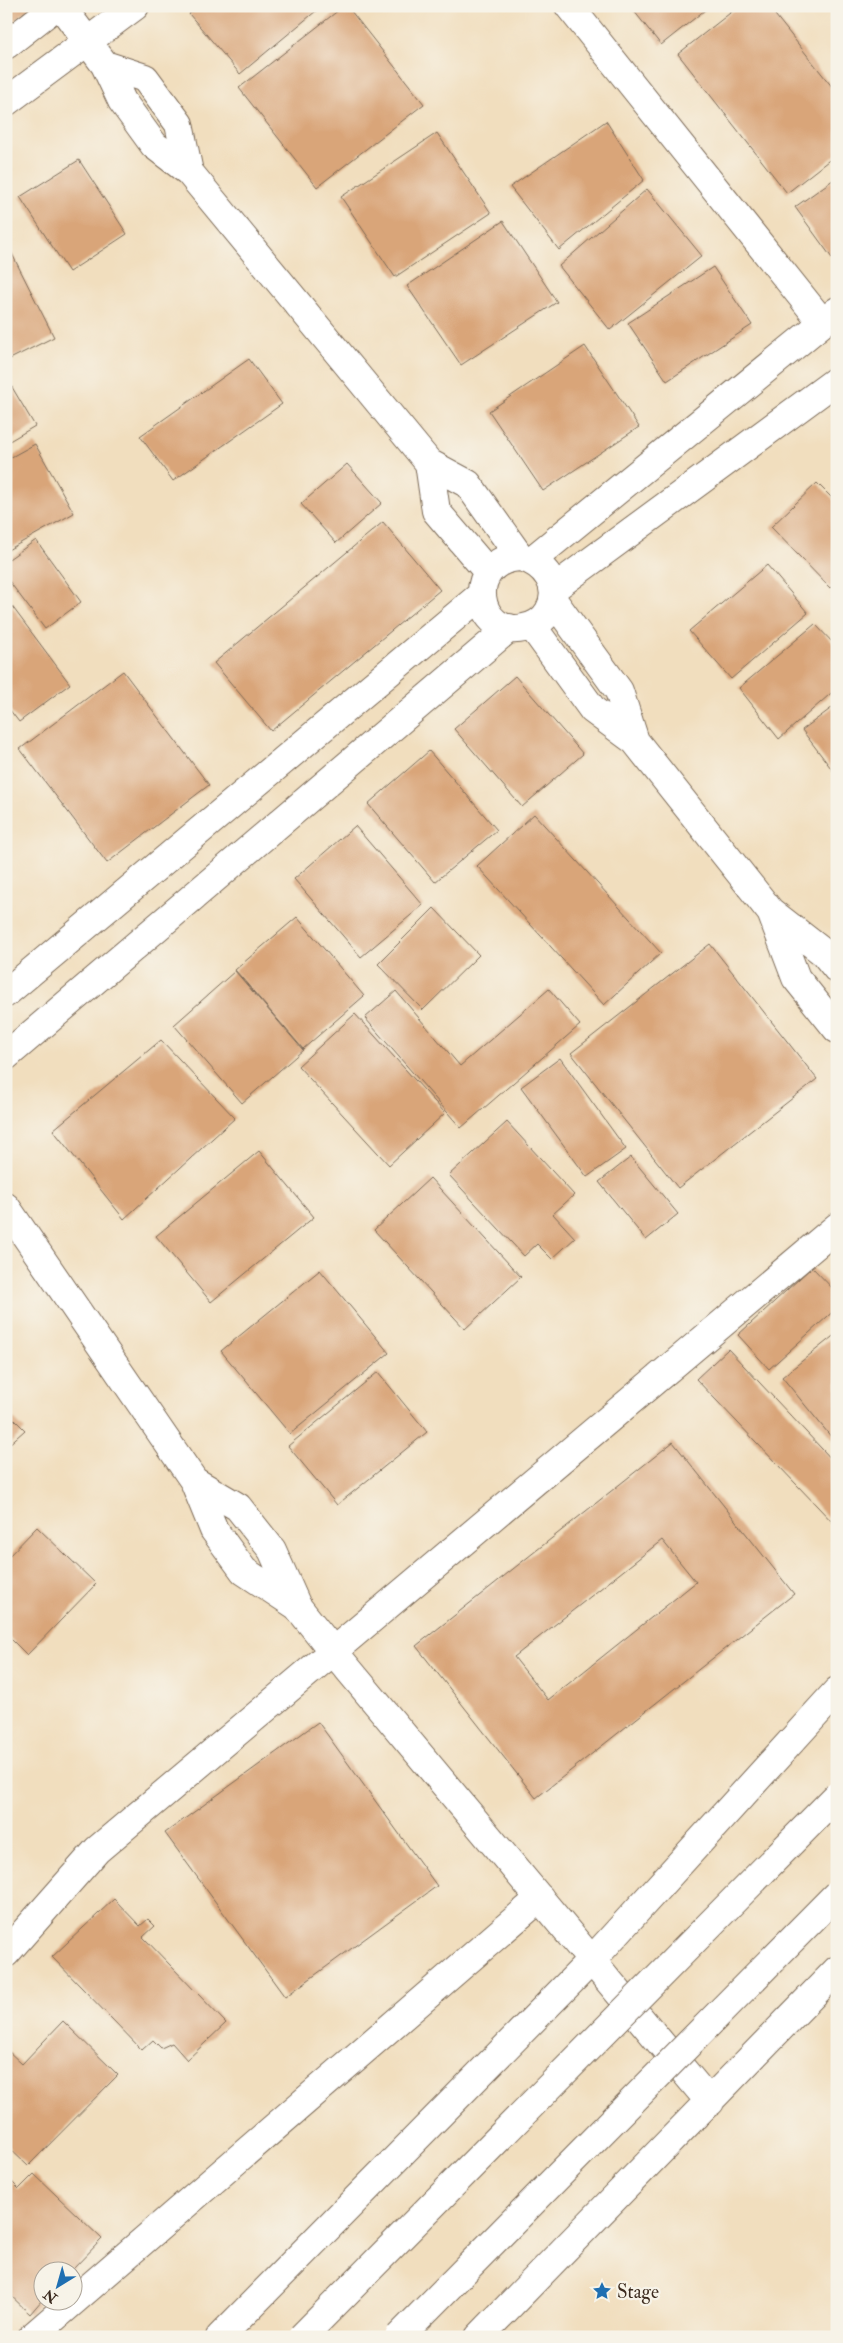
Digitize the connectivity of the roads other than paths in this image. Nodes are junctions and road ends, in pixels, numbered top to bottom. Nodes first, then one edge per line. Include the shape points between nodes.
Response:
1 (56, 6) edge
2 (61, 6) edge
3 (135, 6) edge
4 (569, 6) edge
5 (86, 43) junction
6 (6, 45) edge
7 (6, 102) edge
8 (829, 317) edge
9 (837, 380) edge
10 (429, 463) junction
11 (526, 559) junction
12 (484, 584) junction
13 (553, 595) junction
14 (521, 627) junction
15 (635, 741) junction
16 (770, 911) junction
17 (837, 970) edge
18 (6, 993) edge
19 (837, 1029) edge
20 (6, 1056) edge
21 (6, 1206) edge
22 (837, 1227) edge
23 (333, 1651) junction
24 (837, 1691) edge
25 (837, 1796) edge
26 (837, 1894) edge
27 (540, 1898) junction
28 (6, 1953) edge
29 (592, 1960) junction
30 (837, 1970) edge
31 (710, 2102) junction
32 (32, 2337) edge
33 (220, 2337) edge
34 (302, 2337) edge
35 (399, 2337) edge
36 (479, 2337) edge

1 - 6 main road
2 - 5 main road
3 - 5 main road
4 - 8 main road
5 - 7 main road
5 - 10 main road via 105,65 122,101 154,145 190,172
8 - 11 main road
9 - 13 main road
10 - 11 main road via 468,484
10 - 12 main road via 436,512
11 - 12 main road via 507,558 496,564
11 - 13 main road via 542,567 550,577
12 - 14 main road via 490,616
12 - 18 main road
13 - 14 main road via 549,612
13 - 15 main road via 619,691
14 - 15 main road via 593,710
14 - 20 main road
15 - 16 main road
16 - 17 main road via 824,953
16 - 19 main road via 796,978
21 - 23 main road via 194,1481 214,1530 244,1571 297,1606
22 - 23 main road
23 - 27 main road
23 - 28 main road via 98,1850
24 - 29 main road
25 - 34 main road, bridge
26 - 35 main road, bridge
27 - 29 main road
27 - 32 main road
29 - 31 main road
29 - 33 main road
30 - 31 main road
31 - 36 main road

